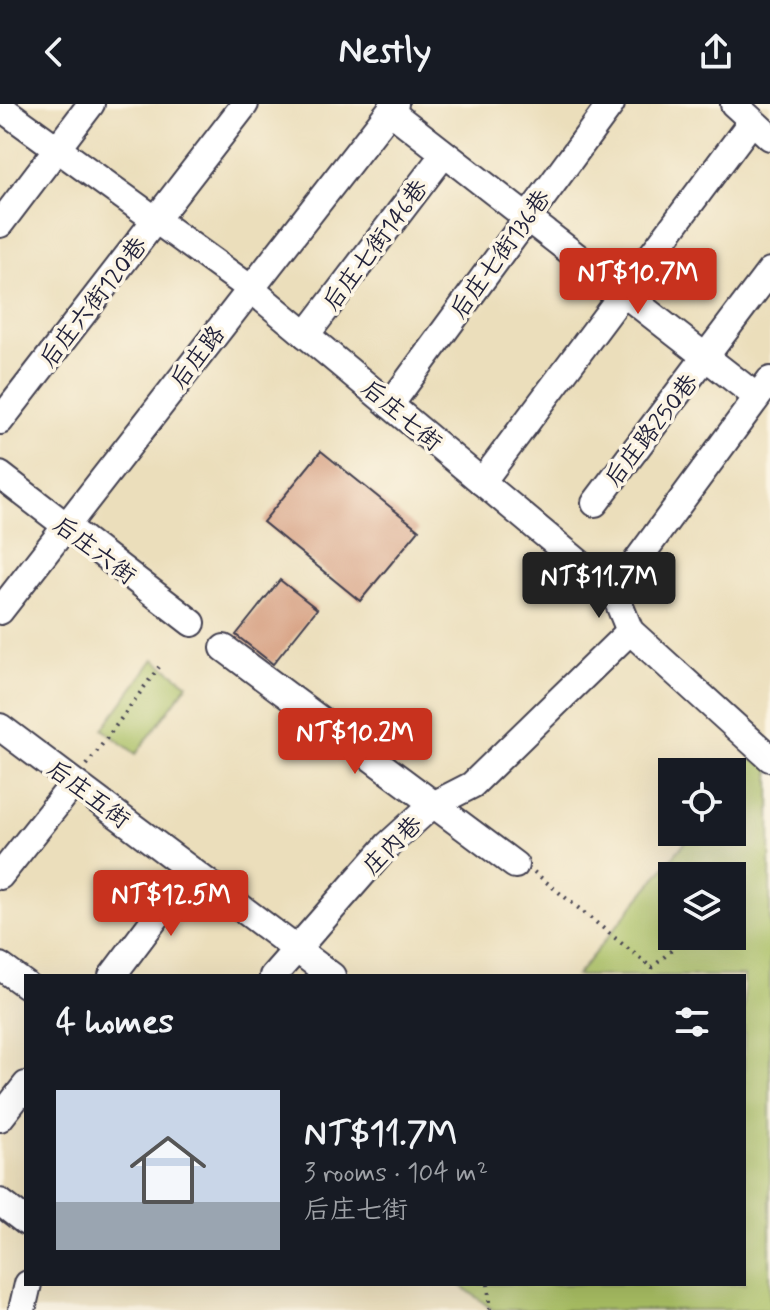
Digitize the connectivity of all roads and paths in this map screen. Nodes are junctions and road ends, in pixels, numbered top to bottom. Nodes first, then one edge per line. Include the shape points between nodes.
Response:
1 (91, 104) edge
2 (245, 104) edge
3 (611, 104) edge
4 (0, 107) edge
5 (393, 107) edge
6 (752, 121) edge
7 (58, 149) junction
8 (444, 154) junction
9 (527, 217) junction
10 (157, 221) junction
11 (0, 224) edge
12 (770, 271) edge
13 (251, 289) junction
14 (622, 295) junction
15 (306, 335) junction
16 (707, 358) junction
17 (764, 389) edge
18 (390, 405) junction
19 (0, 421) edge
20 (0, 475) edge
21 (482, 482) junction
22 (595, 503) dead end
23 (65, 528) junction
24 (614, 592) junction
25 (0, 611) edge
26 (192, 623) dead end
27 (630, 631) junction
28 (224, 648) dead end
29 (159, 667) dead end
30 (0, 727) edge
31 (770, 758) edge
32 (74, 783) junction
33 (435, 804) junction
34 (524, 867) joint
35 (191, 871) junction
36 (0, 876) edge
37 (296, 949) junction
38 (672, 950) edge
39 (0, 966) edge
40 (114, 974) edge
41 (275, 974) edge
42 (329, 974) edge
43 (24, 984) edge
44 (24, 1088) edge
45 (0, 1118) edge
46 (0, 1202) edge
47 (24, 1220) edge
48 (28, 1286) edge
49 (487, 1286) edge
50 (22, 1310) edge
51 (490, 1310) edge

1 - 7 street
2 - 10 street, 后庄六街120巷
3 - 9 street, 后庄七街136巷
4 - 7 street, 后庄七街
5 - 8 street, 后庄路250巷
5 - 13 street, 后庄路
6 - 14 street
7 - 10 street, 后庄七街
7 - 11 street
8 - 9 street, 后庄路250巷
8 - 15 street, 后庄七街146巷
9 - 14 street, 后庄路250巷
9 - 18 street, 后庄七街136巷
10 - 13 street, 后庄七街
10 - 19 street, 后庄六街120巷
12 - 16 street
13 - 15 street, 后庄七街
13 - 23 street, 后庄路
14 - 16 street, 后庄路250巷
14 - 21 street
15 - 18 street, 后庄七街
16 - 17 street, 后庄路250巷
16 - 22 street, 后庄路250巷
17 - 24 street
18 - 21 street, 后庄七街
20 - 23 street, 后庄六街
21 - 24 street, 后庄七街
23 - 25 street, 后庄路
23 - 26 street, 后庄六街
24 - 27 street, 后庄七街
27 - 31 street, 后庄七街
27 - 33 street, 庄內巷 via 472,785
28 - 33 street
29 - 32 path
30 - 32 street, 后庄五街
32 - 35 street, 后庄五街
32 - 36 street
33 - 34 street
33 - 37 street, 庄內巷 via 388,845
34 - 38 path via 652,968
35 - 37 street, 后庄五街
35 - 40 street
37 - 41 street, 庄內巷
37 - 42 street, 后庄五街
39 - 43 street
44 - 45 street
46 - 47 street
48 - 50 street
49 - 51 path

